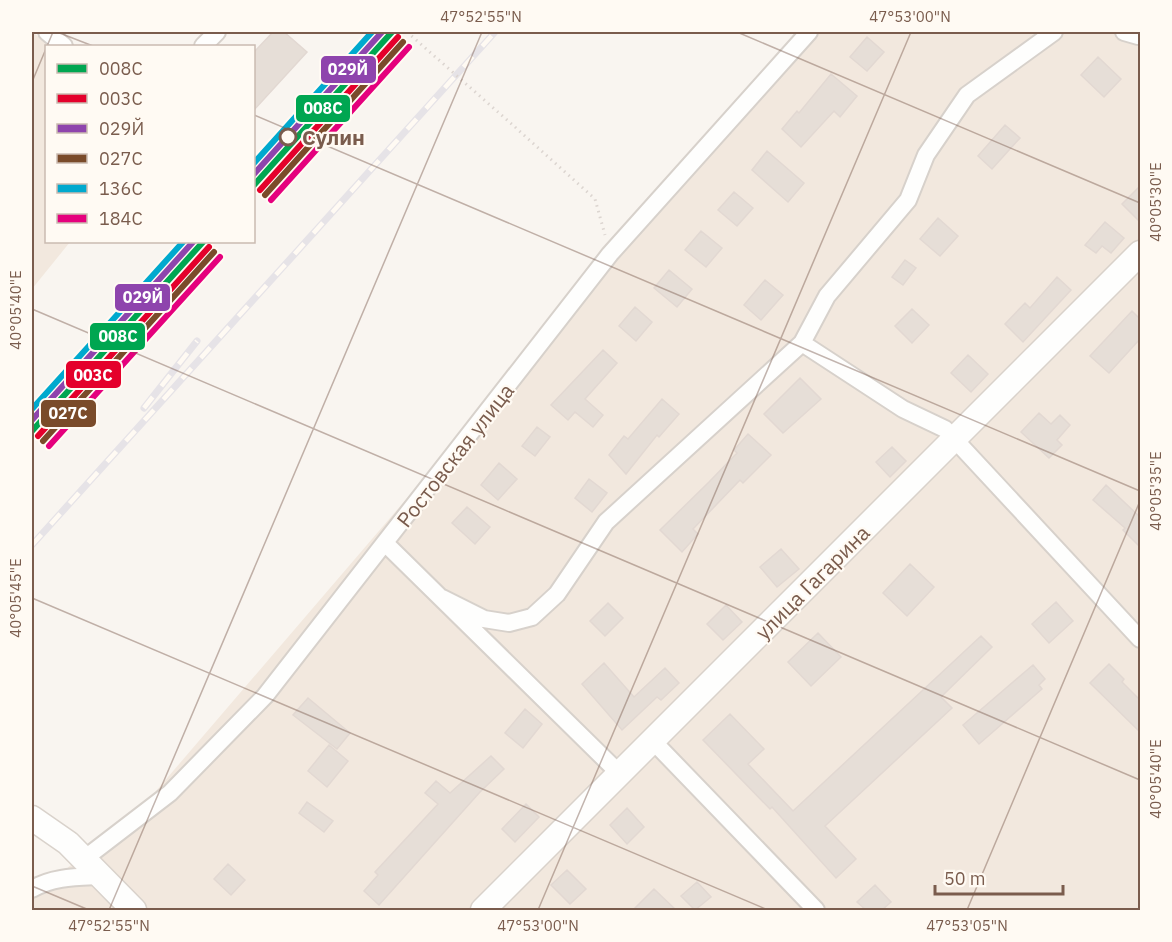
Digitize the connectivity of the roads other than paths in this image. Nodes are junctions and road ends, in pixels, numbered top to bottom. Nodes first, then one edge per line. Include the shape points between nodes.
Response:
1 (47, 32) edge
2 (217, 32) edge
3 (809, 32) edge
4 (1054, 32) edge
5 (63, 45) edge
6 (204, 45) edge
7 (1140, 253) edge
8 (802, 343) junction
9 (955, 439) junction
10 (386, 544) junction
11 (442, 598) junction
12 (1140, 639) edge
13 (652, 740) junction
14 (619, 773) junction
15 (32, 818) edge
16 (91, 868) junction
17 (32, 889) edge
18 (134, 910) edge
19 (483, 910) edge
20 (816, 910) edge

1 - 5 street
2 - 6 street
3 - 10 street, Ростовская улица via 610,254
4 - 8 street via 967,95 926,155 908,200 827,296
7 - 9 main road, улица Гагарина
8 - 9 street via 903,409 945,429
8 - 11 street via 606,522 557,594 532,617 509,623 484,619
9 - 12 street
9 - 13 main road, улица Гагарина
10 - 11 street
10 - 16 street, Ростовская улица via 265,696
11 - 14 street
13 - 14 main road, улица Гагарина
13 - 20 street
14 - 19 main road, улица Гагарина
15 - 16 main road via 57,834
16 - 17 street
16 - 18 main road

